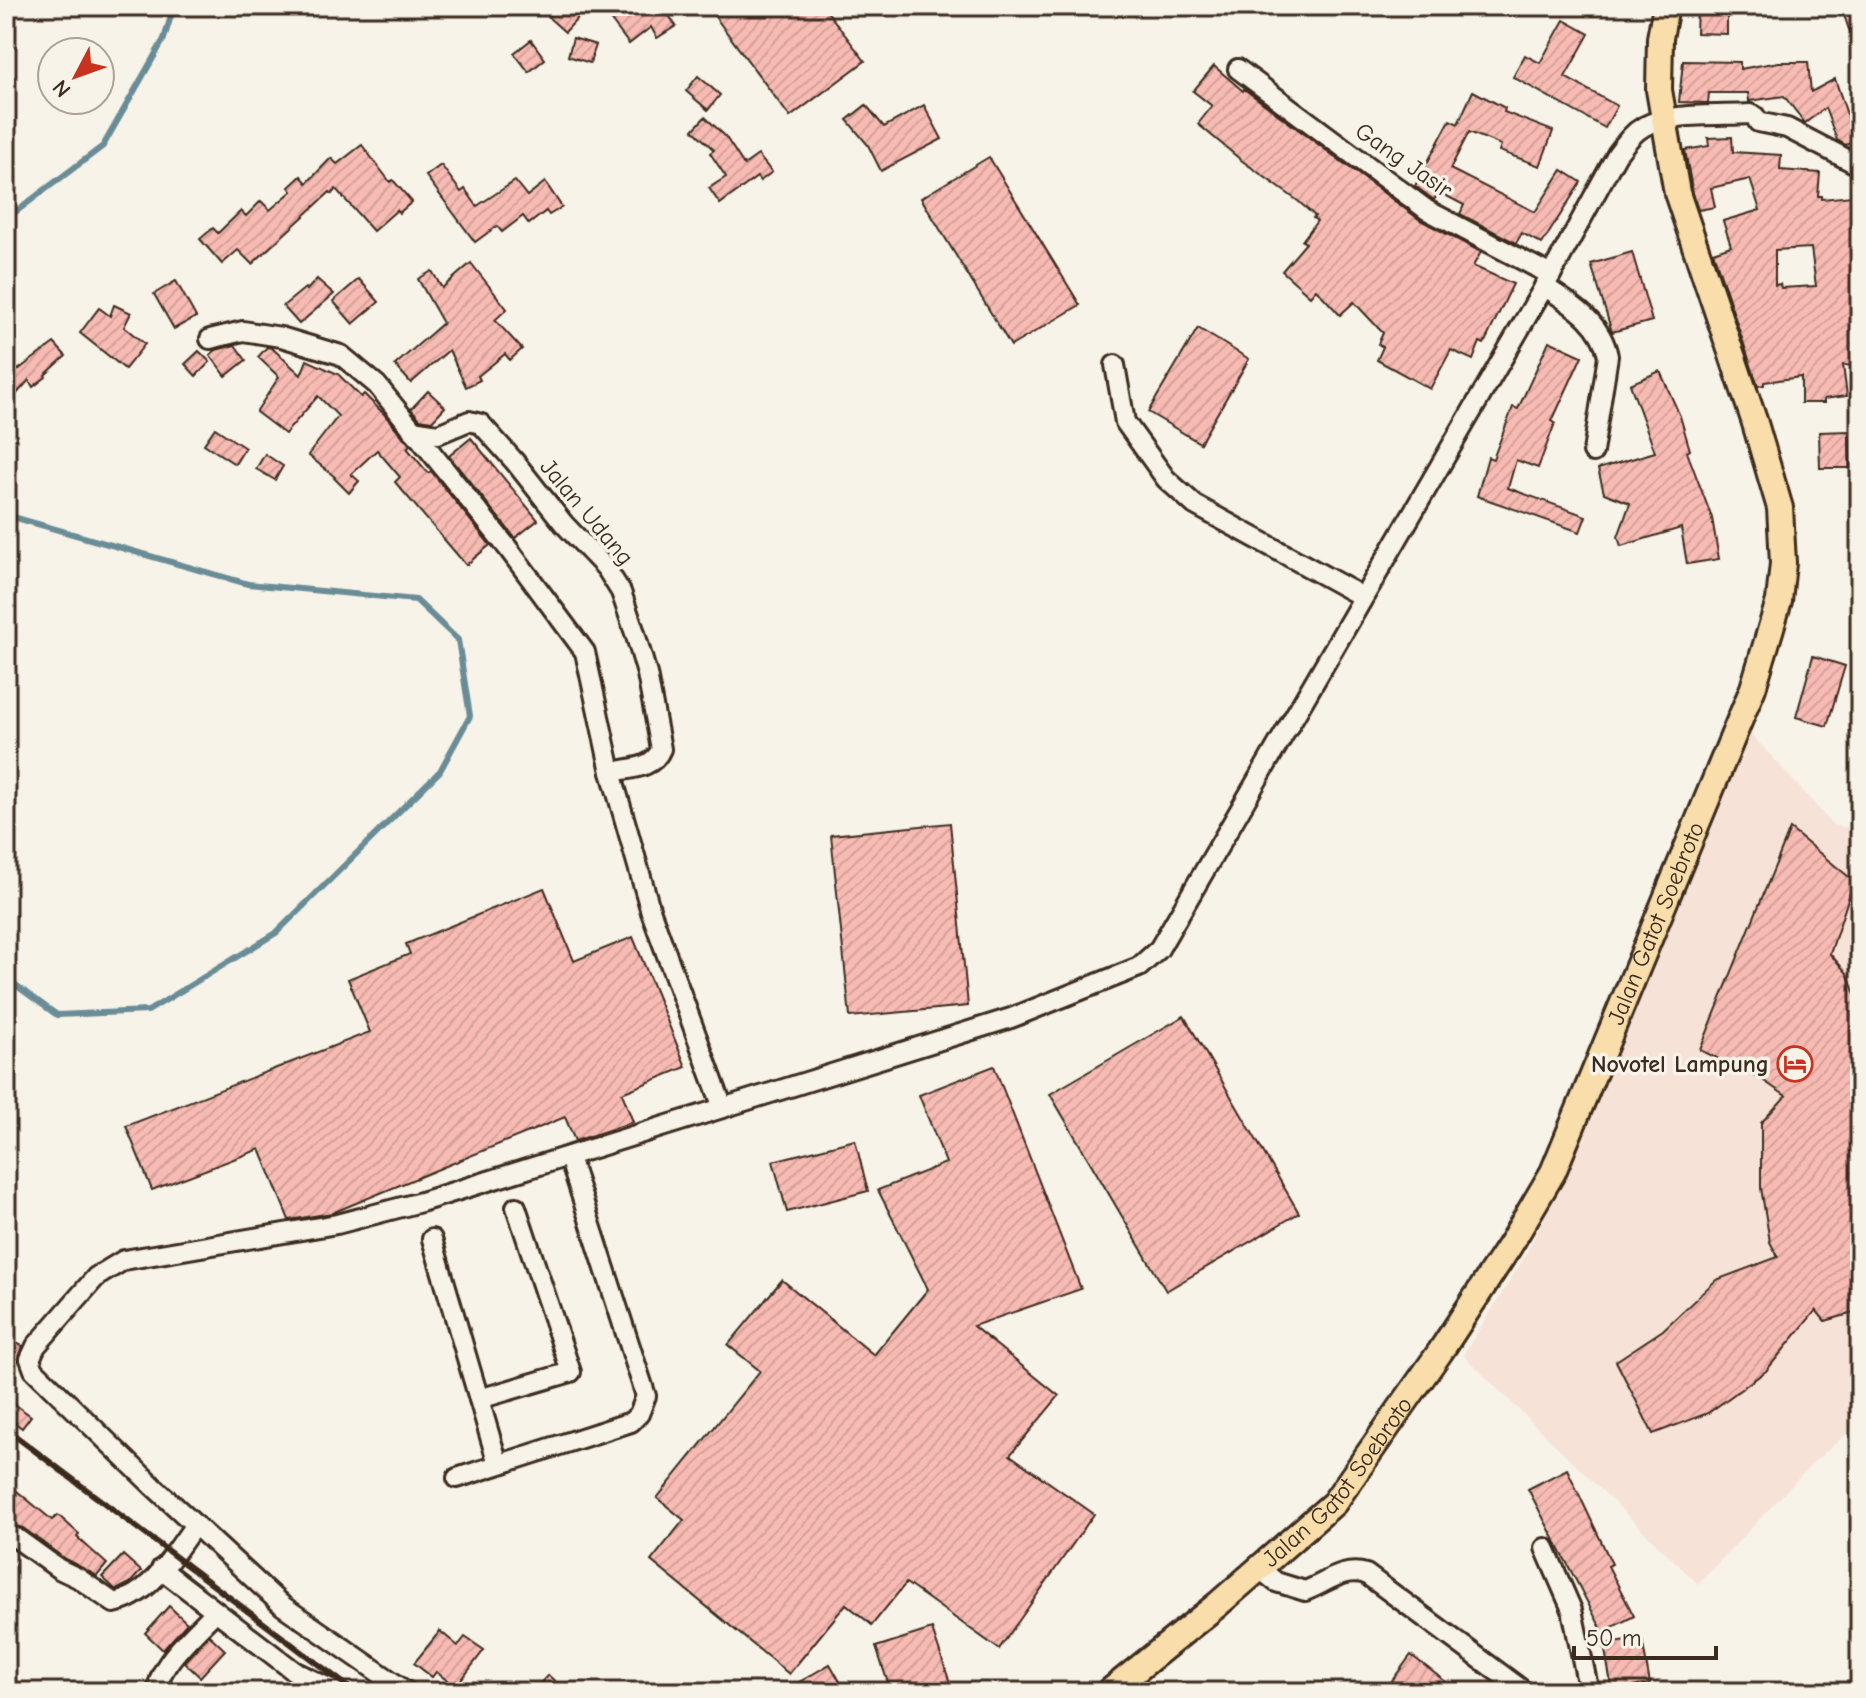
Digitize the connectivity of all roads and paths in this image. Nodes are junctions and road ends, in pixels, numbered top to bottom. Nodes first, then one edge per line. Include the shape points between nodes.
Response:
1 (1666, 6) edge
2 (1238, 69) dead end
3 (1663, 120) junction
4 (1860, 166) edge
5 (1548, 281) junction
6 (210, 339) dead end
7 (1115, 365) dead end
8 (412, 430) junction
9 (1593, 452) dead end
10 (1363, 597) junction
11 (611, 772) junction
12 (723, 1108) junction
13 (569, 1157) junction
14 (516, 1207) dead end
15 (432, 1239) dead end
16 (479, 1399) junction
17 (498, 1464) junction
18 (457, 1478) dead end
19 (195, 1525) junction
20 (16, 1538) dead end
21 (1545, 1548) dead end
22 (161, 1569) junction
23 (1260, 1569) junction
24 (215, 1612) junction
25 (158, 1692) edge
26 (337, 1692) edge
27 (407, 1692) edge
28 (1109, 1692) edge
29 (1525, 1692) edge
30 (1589, 1692) edge

1 - 3 main road, Jalan Gatot Soebroto via 1660,38
2 - 5 street, Gang Jasir via 1427,210
3 - 4 street via 1750,114
3 - 5 street via 1643,126 1617,154
3 - 23 main road, Jalan Gatot Soebroto via 1677,193 1780,508 1779,601 1753,688 1553,1172 1440,1352 1334,1503
5 - 9 street, Gang Jasir via 1605,342 1608,356
5 - 10 street
6 - 8 street via 243,331 341,355 377,385
7 - 10 street via 1125,422 1166,479 1195,505
8 - 11 street via 585,652
8 - 11 street, Jalan Udang via 438,434 469,421 481,424 621,592 647,674 661,749 648,765
10 - 12 street via 1159,949 1139,967 1011,1018
11 - 12 street via 651,912
12 - 13 street
13 - 17 street via 646,1396 631,1422
13 - 19 street via 337,1224 124,1260 96,1277 36,1346 30,1365
14 - 16 street via 571,1372
15 - 16 street
16 - 17 street
17 - 18 street
19 - 22 street
19 - 27 street via 283,1606
20 - 22 street via 114,1603 131,1599
21 - 30 street via 1572,1610
22 - 24 street
23 - 28 main road, Jalan Gatot Soebroto
23 - 29 street via 1276,1582 1305,1591 1354,1570 1366,1574
24 - 25 street via 162,1670
24 - 26 street via 294,1671

